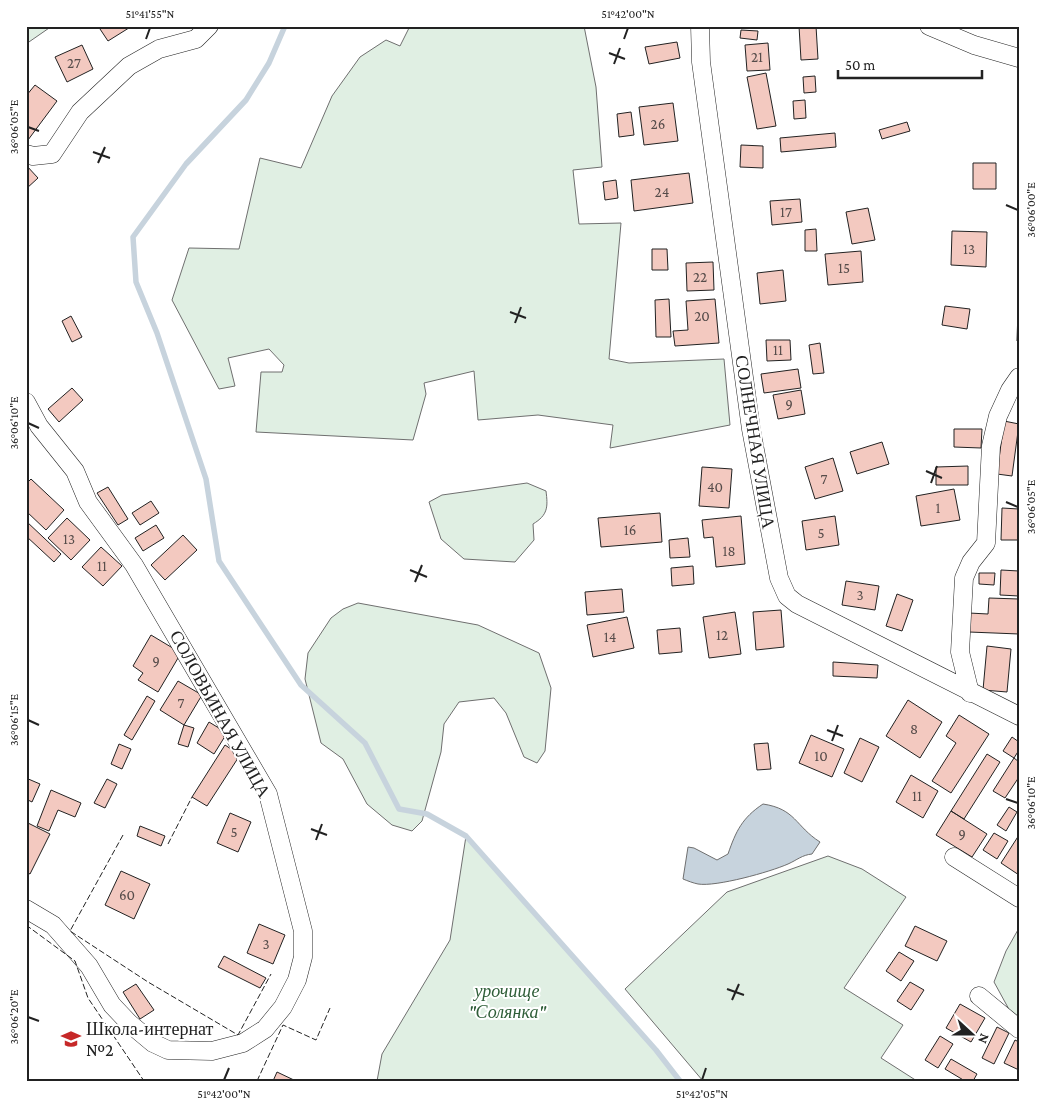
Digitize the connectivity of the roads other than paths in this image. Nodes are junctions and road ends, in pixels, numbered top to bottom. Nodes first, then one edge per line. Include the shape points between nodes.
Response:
1 (209, 26) edge
2 (700, 26) edge
3 (929, 26) edge
4 (1019, 58) edge
5 (26, 154) edge
6 (1019, 377) edge
7 (26, 402) edge
8 (970, 694) junction
9 (1019, 716) edge
10 (954, 857) dead end
11 (1019, 898) edge
12 (26, 909) edge
13 (980, 996) dead end
14 (1019, 1029) edge

1 - 5 street via 196,39 160,48 129,66 80,112 52,154
2 - 8 street, СОЛНЕЧНАЯ УЛИЦА via 701,62 751,429 779,578 787,596 797,604
3 - 4 street via 974,45
6 - 8 street via 998,416 992,446 986,543 971,562 964,578 960,652
7 - 12 street, СОЛОВЬИНАЯ УЛИЦА via 39,426 75,471 88,502 138,573 268,794 303,930 303,957 297,980 283,1007 265,1029 243,1043 212,1051 168,1050 153,1043 112,1005 89,966 53,925
8 - 9 street, СОЛНЕЧНАЯ УЛИЦА
10 - 11 street
13 - 14 street

